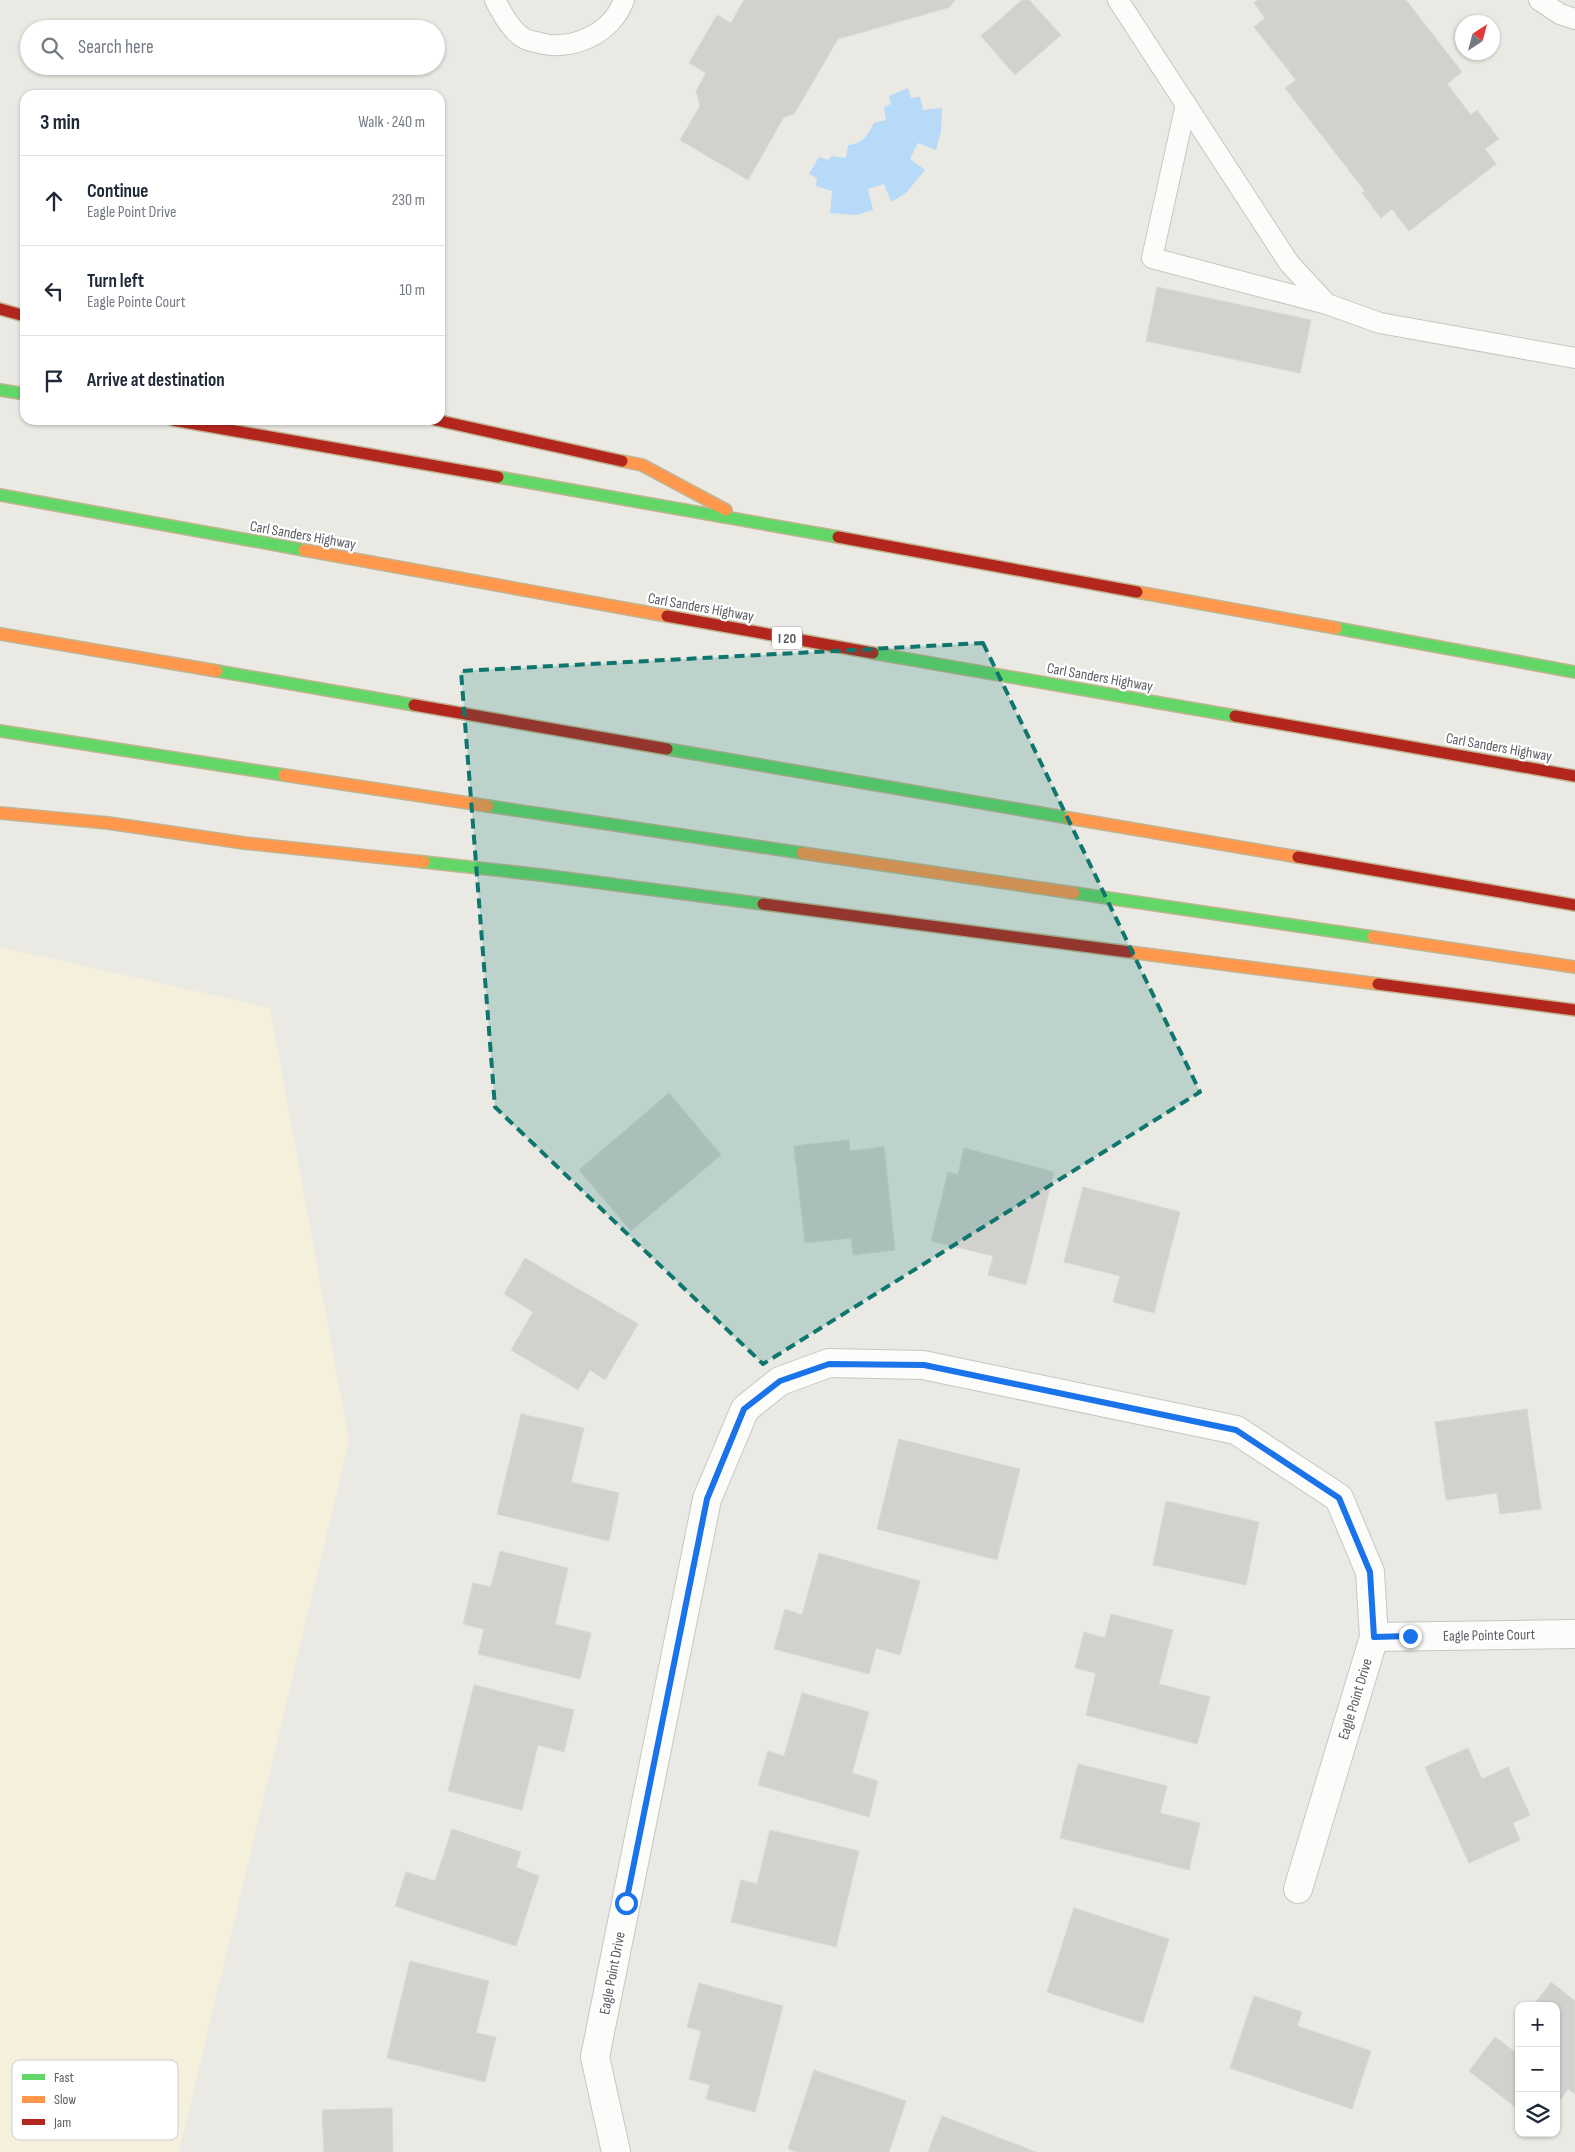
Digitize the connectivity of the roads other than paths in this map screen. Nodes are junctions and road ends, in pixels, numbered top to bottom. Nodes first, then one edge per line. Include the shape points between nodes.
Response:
1 (495, 0) edge
2 (624, 0) edge
3 (1118, 0) edge
4 (1539, 0) edge
5 (1575, 19) edge
6 (1186, 104) junction
7 (1327, 304) junction
8 (0, 310) edge
9 (20, 315) edge
10 (1575, 358) edge
11 (0, 390) edge
12 (20, 393) edge
13 (445, 422) edge
14 (201, 425) edge
15 (0, 495) edge
16 (748, 522) junction
17 (0, 634) edge
18 (1575, 672) edge
19 (0, 731) edge
20 (1575, 776) edge
21 (0, 813) edge
22 (1575, 905) edge
23 (1575, 967) edge
24 (1575, 1010) edge
25 (1575, 1634) edge
26 (1374, 1637) junction
27 (1298, 1889) dead end
28 (616, 2152) edge

1 - 2 lane via 504,18 522,38 547,45 569,45 594,35 611,22
3 - 6 lane
4 - 5 lane via 1560,14
6 - 7 lane via 1289,263
6 - 7 lane via 1152,258
7 - 10 lane via 1380,324
8 - 9 highway
11 - 12 highway
13 - 16 highway via 642,465
14 - 16 highway
15 - 20 highway, Carl Sanders Highway / I 20
16 - 18 highway
17 - 22 highway
19 - 23 highway
21 - 24 highway via 541,875
25 - 26 street, Eagle Pointe Court
26 - 27 street, Eagle Point Drive
26 - 28 street, Eagle Point Drive via 1370,1572 1339,1498 1236,1430 924,1365 829,1364 780,1381 744,1409 707,1499 595,2057

